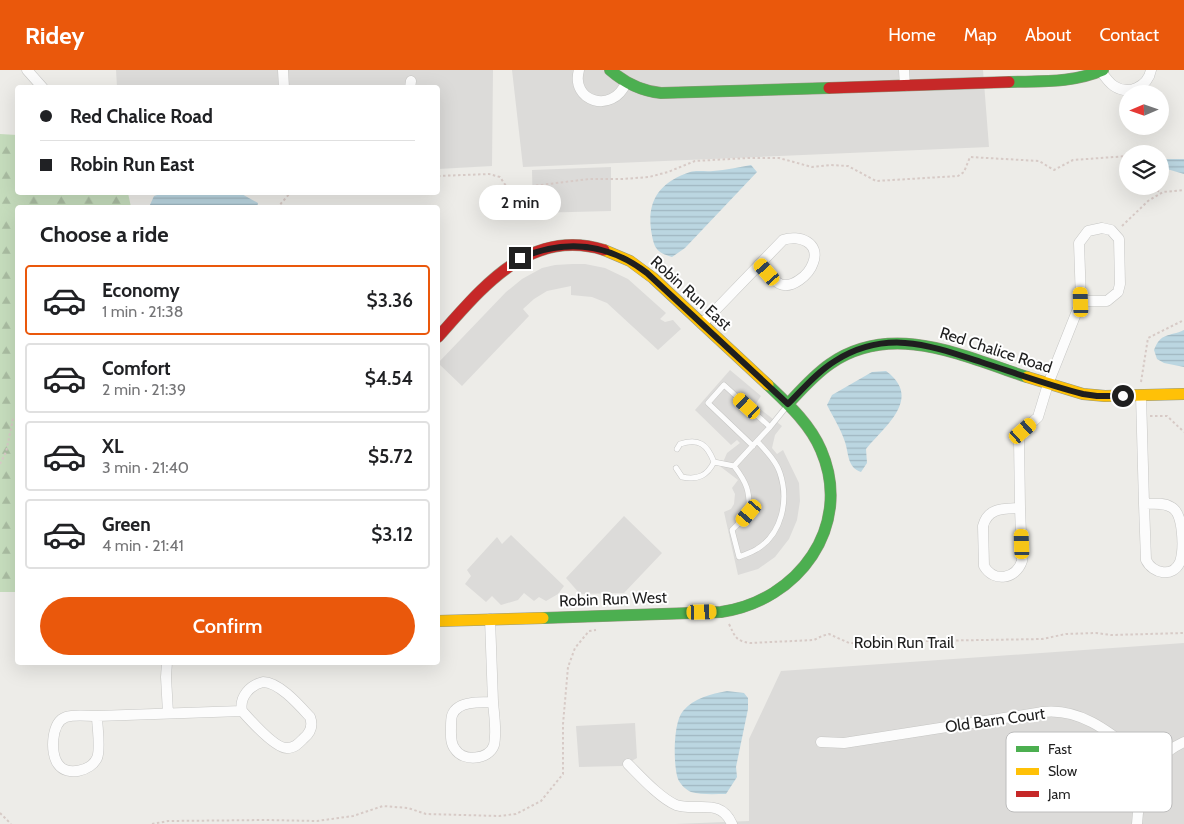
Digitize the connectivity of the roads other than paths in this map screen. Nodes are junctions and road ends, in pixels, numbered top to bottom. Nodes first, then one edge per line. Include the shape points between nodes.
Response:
1 (27, 70) edge
2 (283, 70) edge
3 (579, 70) edge
4 (610, 70) edge
5 (904, 70) edge
6 (1152, 70) edge
7 (1102, 71) edge
8 (626, 83) junction
9 (41, 85) edge
10 (284, 85) edge
11 (904, 86) junction
12 (761, 265) junction
13 (1081, 302) junction
14 (702, 324) junction
15 (440, 332) edge
16 (1048, 384) junction
17 (1140, 393) junction
18 (1184, 394) edge
19 (788, 404) junction
20 (770, 427) junction
21 (755, 444) junction
22 (677, 449) dead end
23 (714, 462) junction
24 (734, 466) junction
25 (676, 468) dead end
26 (1144, 504) junction
27 (1020, 508) junction
28 (490, 619) junction
29 (440, 621) edge
30 (167, 665) edge
31 (493, 702) junction
32 (242, 711) junction
33 (168, 713) junction
34 (97, 716) junction
35 (1106, 732) edge
36 (821, 742) dead end
37 (1184, 742) edge
38 (1172, 749) edge
39 (628, 764) dead end
40 (732, 824) edge

1 - 9 street
2 - 10 street
3 - 8 street via 578,82 582,90 595,101 608,101 620,94
4 - 8 street
5 - 11 street
6 - 7 street via 1144,84 1123,90 1110,83
7 - 11 street via 1072,80
8 - 11 street via 645,91 662,93
12 - 12 street via 783,240 791,237 804,239 813,248 814,262 797,282 778,283
12 - 14 street
13 - 13 street via 1079,243 1084,235 1097,228 1106,228 1115,233 1120,243 1118,292 1107,301
13 - 16 street
14 - 15 street, Robin Run East via 647,273 626,259 603,250 570,246 539,251 512,263
14 - 19 street, Robin Run East
16 - 17 street, Red Chalice Road via 1090,395
16 - 19 street, Red Chalice Road via 929,346 889,343 836,360
16 - 27 street via 1038,416 1019,439
17 - 18 street, Red Chalice Road
17 - 26 street
19 - 20 lane
19 - 28 street, Robin Run West via 805,422 820,448 830,481 830,501 826,526 814,553 782,590 755,604 726,611
20 - 21 lane
20 - 21 lane via 724,386 708,403
21 - 24 lane
21 - 24 lane via 770,456 780,472 784,488 783,514 773,534 758,549 739,557 732,530 749,513 750,496 744,479
22 - 23 lane via 689,441 701,443 710,450
23 - 24 lane
23 - 25 lane via 701,477 691,479 682,477
26 - 26 street via 1146,560 1156,571 1170,571 1182,556 1181,521 1177,511 1170,506
27 - 27 street via 996,510 984,521 984,566 995,576 1010,576 1021,566
28 - 29 street, Robin Run West
28 - 31 street
30 - 33 street
31 - 31 street via 495,738 492,748 480,756 458,754 451,740 453,712 463,704
32 - 32 street via 281,748 295,746 307,736 311,727 308,715 270,682 257,684 245,694
32 - 33 street
33 - 34 street
34 - 34 street via 98,754 94,763 80,770 61,768 54,756 57,724 66,717
35 - 36 street, Old Barn Court via 1075,714 1043,712 844,743
37 - 38 street
39 - 40 street via 668,801 685,807 715,808 724,813

